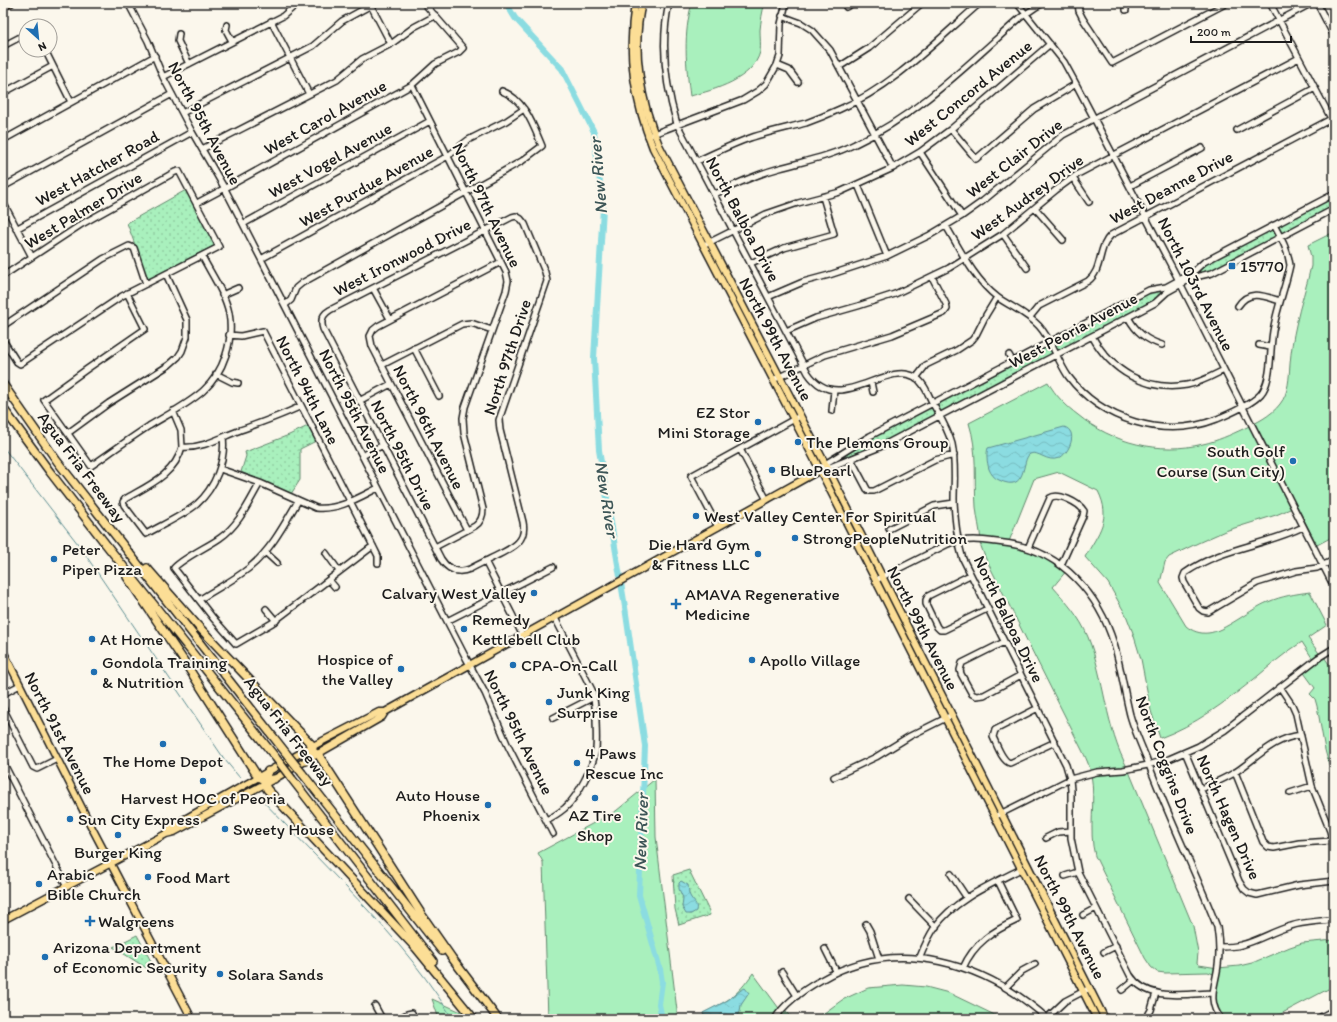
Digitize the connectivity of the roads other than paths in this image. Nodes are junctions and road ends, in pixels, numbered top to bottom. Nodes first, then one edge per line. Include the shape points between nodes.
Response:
1 (11, 3) edge
2 (128, 3) edge
3 (298, 3) edge
4 (424, 3) edge
5 (635, 3) edge
6 (642, 3) edge
7 (669, 3) edge
8 (786, 3) edge
9 (844, 3) edge
10 (853, 3) edge
11 (922, 3) edge
12 (980, 3) edge
13 (1017, 3) edge
14 (1044, 3) edge
15 (1078, 3) edge
16 (1126, 3) edge
17 (1227, 3) edge
18 (1270, 3) edge
19 (1312, 3) edge
20 (1316, 3) edge
21 (372, 4) edge
22 (3, 7) edge
23 (1126, 10) dead end
24 (1026, 14) junction
25 (435, 15) junction
26 (782, 16) junction
27 (1280, 20) junction
28 (271, 21) junction
29 (227, 25) dead end
30 (179, 34) dead end
31 (1334, 36) edge
32 (18, 38) edge
33 (232, 42) junction
34 (391, 44) junction
35 (1050, 44) junction
36 (3, 46) edge
37 (155, 56) junction
38 (49, 58) edge
39 (290, 58) junction
40 (1299, 58) junction
41 (189, 64) junction
42 (777, 65) junction
43 (53, 66) junction
44 (839, 67) junction
45 (163, 77) junction
46 (798, 82) dead end
47 (1076, 84) junction
48 (412, 85) junction
49 (1315, 88) junction
50 (502, 91) dead end
51 (3, 93) edge
52 (172, 94) junction
53 (309, 94) junction
54 (857, 101) junction
55 (71, 102) junction
56 (524, 109) junction
57 (182, 113) junction
58 (1094, 118) junction
59 (430, 121) junction
60 (1333, 122) edge
61 (677, 124) junction
62 (951, 130) junction
63 (1237, 130) dead end
64 (192, 132) junction
65 (651, 135) junction
66 (874, 135) junction
67 (3, 140) edge
68 (1202, 148) dead end
69 (202, 149) junction
70 (920, 152) junction
71 (1114, 155) junction
72 (448, 156) junction
73 (697, 161) junction
74 (893, 168) junction
75 (1073, 178) junction
76 (858, 185) junction
77 (1130, 186) junction
78 (3, 187) edge
79 (224, 189) junction
80 (466, 192) junction
81 (715, 194) junction
82 (1334, 194) edge
83 (823, 197) junction
84 (3, 202) edge
85 (1089, 202) dead end
86 (196, 203) junction
87 (1035, 208) junction
88 (1334, 209) edge
89 (5, 210) edge
90 (962, 216) junction
91 (1146, 216) junction
92 (519, 217) joint
93 (243, 224) junction
94 (1274, 225) junction
95 (946, 226) junction
96 (16, 229) junction
97 (733, 229) junction
98 (485, 230) junction
99 (1003, 234) junction
100 (1281, 237) junction
101 (1063, 240) dead end
102 (709, 242) junction
103 (703, 245) junction
104 (202, 256) junction
105 (887, 256) junction
106 (32, 257) junction
107 (261, 259) junction
108 (966, 259) junction
109 (501, 262) junction
110 (751, 263) junction
111 (1027, 268) dead end
112 (166, 274) junction
113 (3, 276) edge
114 (932, 277) junction
115 (1180, 282) junction
116 (146, 284) junction
117 (238, 288) dead end
118 (373, 288) junction
119 (127, 292) junction
120 (222, 295) junction
121 (768, 297) junction
122 (997, 297) junction
123 (739, 299) junction
124 (1280, 301) junction
125 (733, 303) junction
126 (285, 305) junction
127 (1238, 306) dead end
128 (1030, 317) junction
129 (1128, 317) junction
130 (323, 318) joint
131 (390, 320) junction
132 (3, 326) edge
133 (492, 330) junction
134 (786, 331) junction
135 (230, 336) junction
136 (1092, 336) junction
137 (3, 340) edge
138 (1050, 343) junction
139 (1162, 345) dead end
140 (1259, 345) dead end
141 (1270, 347) junction
142 (414, 348) junction
143 (1009, 355) dead end
144 (1056, 355) junction
145 (1012, 362) junction
146 (804, 364) junction
147 (382, 365) junction
148 (1224, 370) junction
149 (216, 374) junction
150 (780, 377) junction
151 (916, 378) junction
152 (3, 380) edge
153 (773, 380) junction
154 (871, 382) junction
155 (238, 383) dead end
156 (3, 384) edge
157 (391, 384) junction
158 (834, 390) junction
159 (873, 392) dead end
160 (439, 396) dead end
161 (359, 401) junction
162 (933, 404) junction
163 (301, 406) junction
164 (1243, 406) junction
165 (3, 408) edge
166 (173, 411) junction
167 (832, 411) dead end
168 (800, 416) junction
169 (940, 416) junction
170 (794, 420) junction
171 (29, 422) junction
172 (68, 433) junction
173 (223, 437) junction
174 (383, 445) junction
175 (182, 448) junction
176 (740, 449) junction
177 (954, 455) junction
178 (362, 456) junction
179 (851, 459) junction
180 (826, 467) junction
181 (220, 470) junction
182 (820, 470) junction
183 (260, 483) junction
184 (378, 488) junction
185 (766, 500) junction
186 (298, 501) junction
187 (350, 502) junction
188 (954, 503) junction
189 (718, 527) junction
190 (1303, 527) junction
191 (888, 529) dead end
192 (467, 530) junction
193 (860, 532) junction
194 (853, 535) junction
195 (120, 541) junction
196 (958, 541) junction
197 (373, 546) junction
198 (434, 546) junction
199 (108, 547) junction
200 (1028, 548) junction
201 (265, 552) junction
202 (326, 553) dead end
203 (1334, 560) edge
204 (485, 562) junction
205 (276, 563) dead end
206 (378, 564) dead end
207 (1061, 565) junction
208 (1323, 565) junction
209 (553, 567) dead end
210 (340, 571) junction
211 (970, 575) junction
212 (882, 577) junction
213 (329, 580) junction
214 (876, 580) junction
215 (336, 587) dead end
216 (1334, 587) edge
217 (501, 593) junction
218 (199, 600) junction
219 (266, 609) dead end
220 (987, 609) junction
221 (555, 618) junction
222 (276, 621) junction
223 (447, 621) junction
224 (523, 636) junction
225 (1004, 642) junction
226 (1334, 648) edge
227 (3, 652) edge
228 (470, 665) junction
229 (1021, 675) junction
230 (20, 685) junction
231 (1280, 687) junction
232 (3, 694) edge
233 (594, 697) junction
234 (3, 708) edge
235 (1038, 708) junction
236 (385, 712) junction
237 (949, 716) junction
238 (553, 718) dead end
239 (1301, 735) junction
240 (1055, 742) junction
241 (315, 751) junction
242 (302, 752) joint
243 (1185, 752) junction
244 (972, 754) junction
245 (965, 757) junction
246 (58, 759) junction
247 (306, 761) joint
248 (3, 762) edge
249 (1148, 765) junction
250 (268, 771) joint
251 (1235, 772) junction
252 (834, 777) dead end
253 (274, 779) joint
254 (1070, 779) junction
255 (262, 780) junction
256 (1312, 786) junction
257 (1201, 790) junction
258 (1290, 792) dead end
259 (225, 796) junction
260 (1002, 813) junction
261 (204, 816) junction
262 (995, 816) junction
263 (546, 820) junction
264 (1071, 831) junction
265 (166, 834) junction
266 (553, 834) dead end
267 (1046, 838) dead end
268 (1015, 839) junction
269 (1332, 841) junction
270 (1008, 842) junction
271 (1334, 849) edge
272 (111, 864) junction
273 (1021, 869) junction
274 (1078, 872) junction
275 (951, 874) dead end
276 (1065, 876) dead end
277 (998, 881) junction
278 (1334, 882) edge
279 (66, 887) junction
280 (967, 898) junction
281 (909, 899) dead end
282 (1096, 908) junction
283 (1083, 915) dead end
284 (1334, 918) edge
285 (3, 920) edge
286 (866, 924) dead end
287 (936, 926) junction
288 (1116, 946) junction
289 (1219, 947) junction
290 (825, 949) dead end
291 (1104, 952) dead end
292 (920, 957) junction
293 (879, 959) junction
294 (1035, 964) dead end
295 (963, 968) junction
296 (836, 971) junction
297 (782, 972) dead end
298 (1134, 980) junction
299 (1006, 987) junction
300 (1090, 988) junction
301 (1122, 990) dead end
302 (1083, 991) junction
303 (1212, 993) junction
304 (1156, 994) junction
305 (797, 996) junction
306 (375, 1006) dead end
307 (1334, 1010) edge
308 (192, 1019) edge
309 (382, 1019) edge
310 (398, 1019) edge
311 (415, 1019) edge
312 (474, 1019) edge
313 (479, 1019) edge
314 (495, 1019) edge
315 (498, 1019) edge
316 (776, 1019) edge
317 (1048, 1019) edge
318 (1097, 1019) edge
319 (1105, 1019) edge
320 (1146, 1019) edge
321 (1221, 1019) edge
322 (1317, 1019) edge

1 - 22 main road
2 - 37 street, North 95th Avenue
3 - 28 street via 283,16
4 - 25 street
5 - 65 main road, North 99th Avenue via 631,40 635,94
6 - 65 main road, North 99th Avenue via 638,62
7 - 61 street, North Balboa Drive via 664,33 664,58 669,94
8 - 26 street
9 - 10 street via 846,7
11 - 44 street via 869,48
12 - 54 street via 906,67
13 - 24 street, North 103rd Avenue
14 - 24 street
15 - 17 street via 1079,12 1112,63
16 - 23 street
18 - 27 street
19 - 27 street, West Clair Drive
20 - 31 street
21 - 34 street
21 - 39 street via 342,21 316,44
24 - 35 street, North 103rd Avenue
24 - 66 street via 924,102
25 - 34 street
25 - 48 street, West Carol Avenue via 463,48 435,64
26 - 42 street via 781,46
26 - 44 street via 812,30 830,50
27 - 40 street
27 - 58 street, West Clair Drive
28 - 33 street
28 - 39 street
29 - 33 street via 226,30
30 - 41 street via 178,41
32 - 36 street
33 - 41 street
34 - 53 street via 362,59 340,79
35 - 47 street, North 103rd Avenue
35 - 62 street, West Concord Avenue
37 - 45 street, North 95th Avenue
37 - 55 street
38 - 43 street
39 - 53 street
39 - 57 street
40 - 49 street
40 - 71 street, West Audrey Drive
41 - 45 street
42 - 46 street via 789,70
42 - 61 street via 766,84 743,100
43 - 51 street
43 - 55 street
44 - 54 street
45 - 52 street, North 95th Avenue
47 - 58 street, North 103rd Avenue
47 - 62 street via 1034,109 976,159
48 - 59 street, North 97th Avenue
48 - 79 street, West Carol Avenue
49 - 60 street
49 - 63 street
50 - 56 street via 510,94
52 - 57 street, North 95th Avenue
52 - 78 street
53 - 69 street
54 - 66 street
54 - 73 street via 807,122 750,138
55 - 67 street
56 - 72 street, West Purdue Avenue via 468,140
56 - 80 street via 542,146 528,158
57 - 64 street, North 95th Avenue
58 - 71 street, North 103rd Avenue
58 - 90 street, West Clair Drive via 1059,138 993,194
59 - 72 street, North 97th Avenue
59 - 93 street, West Vogel Avenue
60 - 91 street, West Deanne Drive
61 - 65 street
61 - 73 street, North Balboa Drive
62 - 70 street, West Concord Avenue
64 - 69 street, North 95th Avenue
64 - 96 street, West Hatcher Road
65 - 102 main road, North 99th Avenue
65 - 103 main road, North 99th Avenue via 658,160
66 - 74 street
66 - 81 street via 834,153 761,174
68 - 77 street
69 - 79 street, North 95th Avenue
70 - 74 street, West Concord Avenue
70 - 90 street
71 - 75 street, West Audrey Drive
71 - 77 street, North 103rd Avenue
72 - 80 street, North 97th Avenue
72 - 107 street, West Purdue Avenue
73 - 81 street, North Balboa Drive
74 - 76 street, West Concord Avenue
75 - 85 street
75 - 87 street, West Audrey Drive
76 - 83 street, West Concord Avenue
76 - 105 street
77 - 91 street, North 103rd Avenue
79 - 86 street, West Carol Avenue
79 - 93 street, North 95th Avenue
80 - 98 street, North 97th Avenue
80 - 126 street via 302,283
81 - 97 street, North Balboa Drive
82 - 94 street, West Peoria Avenue
83 - 97 street, West Concord Avenue via 766,214
83 - 110 street via 834,234 784,248
84 - 89 street
86 - 104 street via 219,247
86 - 106 street, West Palmer Drive via 179,171 175,172 86,222
87 - 99 street, West Audrey Drive
87 - 101 street
88 - 100 street, West Peoria Avenue
89 - 96 street
90 - 95 street, West Clair Drive
91 - 115 street, North 103rd Avenue
91 - 128 street, West Deanne Drive via 1108,237 1096,272 1091,279 1039,306
92 - 98 street, West Ironwood Drive via 512,217
92 - 204 street, North 97th Drive via 525,224 547,281 499,420 524,530 514,546
93 - 107 street, North 95th Avenue
94 - 100 street
94 - 115 street, West Peoria Avenue via 1204,262
95 - 105 street, West Clair Drive
95 - 108 street
96 - 106 street
97 - 102 street, West Concord Avenue
97 - 110 street, North Balboa Drive
98 - 109 street, North 97th Avenue
98 - 118 street, West Ironwood Drive
99 - 108 street, West Audrey Drive
99 - 111 street
100 - 115 street, West Peoria Avenue via 1210,274
100 - 124 street via 1290,265
102 - 103 street, West Concord Avenue
102 - 123 main road, North 99th Avenue
103 - 125 main road, North 99th Avenue
104 - 112 street
104 - 120 street
105 - 121 street, West Clair Drive via 803,282
106 - 113 street, West Palmer Drive
107 - 126 street, North 95th Avenue
108 - 114 street, West Audrey Drive
108 - 122 street
109 - 131 street
109 - 133 street, North 97th Avenue via 507,274 508,284
110 - 121 street, North Balboa Drive
112 - 116 street
112 - 172 street via 187,320 186,343 178,357
114 - 134 street, West Audrey Drive via 895,294 811,319
114 - 146 street via 946,304 947,309 944,313 892,336 825,355
115 - 129 street, West Peoria Avenue via 1155,303
115 - 138 street, West Peoria Avenue via 1149,290
115 - 148 street, North 103rd Avenue
116 - 119 street
116 - 132 street via 134,248 129,246 103,259
117 - 120 street
118 - 130 street, West Ironwood Drive via 330,310
118 - 131 street
119 - 137 street via 20,364
119 - 172 street via 145,329 44,400
120 - 135 street via 228,312
121 - 134 street, North Balboa Drive
122 - 128 street
122 - 151 street via 972,340 926,365
123 - 125 main road
123 - 150 main road, North 99th Avenue
124 - 127 street via 1256,295 1248,296
124 - 141 street
125 - 153 main road, North 99th Avenue
126 - 178 street, North 95th Avenue
128 - 138 street
129 - 136 street, West Peoria Avenue
129 - 139 street via 1139,333
130 - 161 street, North 95th Drive via 322,329
131 - 147 street, North 96th Avenue via 375,328 370,336 371,344
133 - 142 street via 464,323
133 - 192 street, North 97th Avenue via 463,418 464,433 483,513 478,524
134 - 146 street, North Balboa Drive
135 - 149 street via 226,355
135 - 163 street, North 94th Lane via 263,331
136 - 144 street, West Peoria Avenue
136 - 148 street via 1105,356 1119,370 1154,385 1187,385
138 - 144 street
138 - 145 street, West Peoria Avenue
140 - 141 street
141 - 164 street via 1268,379 1258,398
142 - 147 street
142 - 160 street
143 - 145 street, West Peoria Avenue
144 - 164 street via 1069,378 1092,400 1118,416 1139,423 1164,427 1194,425 1213,420
144 - 169 street, West Peoria Avenue
145 - 162 street, West Peoria Avenue
146 - 150 street
146 - 158 street, North Balboa Drive via 816,382 826,389
147 - 157 street, North 96th Avenue
148 - 164 street, North 103rd Avenue
149 - 155 street
149 - 166 street via 202,392
150 - 153 street
150 - 168 main road, North 99th Avenue
151 - 154 street via 907,374
151 - 162 street, North Balboa Drive via 924,386
152 - 171 highway
153 - 170 main road, North 99th Avenue
154 - 158 street
154 - 159 street
156 - 171 highway, Agua Fria Freeway
157 - 161 street
157 - 192 street, North 96th Avenue
158 - 167 street
161 - 174 street, North 95th Drive
162 - 169 street, North Balboa Drive
162 - 180 street, West Peoria Avenue via 862,441
163 - 173 street
163 - 187 street, North 94th Lane via 327,462
164 - 190 street, North 103rd Avenue
165 - 199 highway, Agua Fria Freeway
166 - 172 street via 92,466
166 - 175 street via 182,430
168 - 170 street
168 - 180 main road, North 99th Avenue
169 - 177 street, North Balboa Drive via 950,437
169 - 179 street, West Peoria Avenue
170 - 176 street
170 - 182 main road, North 99th Avenue
171 - 195 highway, Agua Fria Freeway
173 - 175 street via 199,446
173 - 181 street via 224,455
174 - 178 street
174 - 198 street, North 95th Drive
175 - 181 street via 177,461 169,471 123,502 146,534 197,504 207,493
176 - 185 street
176 - 189 street via 691,476
177 - 179 street via 936,460 874,491 867,489
177 - 188 street, North Balboa Drive
178 - 184 street, North 95th Avenue
179 - 180 street, West Peoria Avenue
180 - 182 street, West Peoria Avenue
180 - 193 main road, North 99th Avenue
181 - 183 street
182 - 185 main road, West Peoria Avenue
182 - 194 main road, North 99th Avenue
183 - 186 street
183 - 218 street via 233,527 221,538 174,568
184 - 187 street
184 - 223 street, North 95th Avenue
185 - 189 main road, West Peoria Avenue
186 - 187 street via 316,508 336,507
186 - 201 street
187 - 197 street, North 94th Lane
188 - 191 street via 934,506
188 - 196 street, North Balboa Drive
189 - 221 main road, West Peoria Avenue
190 - 208 street, North 103rd Avenue
190 - 208 street via 1288,534 1220,554 1185,573 1184,582 1191,596 1200,610 1208,612 1257,583
192 - 198 street, North 97th Avenue
193 - 194 main road
193 - 212 main road, North 99th Avenue
194 - 214 main road, North 99th Avenue
195 - 241 highway via 134,552 197,625
195 - 314 highway, Agua Fria Freeway, bridge
196 - 200 street, North Coggins Drive via 973,540
196 - 211 street, North Balboa Drive
196 - 212 street, North Coggins Drive via 940,547
197 - 206 street, North 94th Lane via 378,556
197 - 210 street
198 - 204 street, North 95th Drive via 443,562 452,569 464,571
199 - 255 highway
199 - 313 highway, Agua Fria Freeway, bridge
200 - 207 street, North Coggins Drive
200 - 207 street via 1053,495 1081,506 1083,516
201 - 205 street
201 - 218 street via 244,572
202 - 210 street
203 - 208 street
204 - 217 street
207 - 249 street, North Coggins Drive via 1090,597 1110,632 1131,717
208 - 216 street, North 103rd Avenue
209 - 217 street
210 - 213 street
211 - 220 street, North Balboa Drive
211 - 220 street via 928,596 926,604 932,617 938,629 943,630
212 - 214 street, North Coggins Drive
212 - 237 main road, North 99th Avenue
213 - 215 street
213 - 222 street
214 - 237 main road, North 99th Avenue
217 - 223 street
217 - 224 street
218 - 222 street via 236,644
219 - 222 street
220 - 225 street, North Balboa Drive
221 - 224 main road, West Peoria Avenue
221 - 233 street
223 - 228 street, North 95th Avenue
224 - 228 main road, West Peoria Avenue
225 - 229 street, North Balboa Drive
225 - 229 street via 962,663 960,670 966,684 974,696 980,696
226 - 231 street
227 - 230 main road, North 91st Avenue
228 - 236 main road, West Peoria Avenue
228 - 263 street, North 95th Avenue
229 - 235 street, North Balboa Drive
230 - 232 street
230 - 246 main road, North 91st Avenue
231 - 239 street via 1296,714
231 - 243 street via 1225,730
233 - 238 street
233 - 263 street via 596,749 591,763 574,797 564,809
234 - 246 street via 33,767 37,769
235 - 240 street, North Balboa Drive
235 - 240 street via 995,730 993,737 1005,760 1010,763
236 - 241 main road, West Peoria Avenue via 379,712
236 - 241 main road, West Peoria Avenue via 382,717
237 - 244 main road, North 99th Avenue
237 - 245 main road, North 99th Avenue
237 - 252 street
239 - 251 street via 1276,742
239 - 256 street
240 - 254 street, North Balboa Drive
241 - 242 highway
241 - 247 highway
241 - 315 highway via 426,920
242 - 250 main road
243 - 249 street
243 - 257 street, North Hagen Drive
244 - 245 main road
244 - 260 main road, North 99th Avenue
245 - 262 main road, North 99th Avenue
246 - 272 main road, North 91st Avenue
247 - 253 main road
248 - 279 street
249 - 254 street via 1097,772
249 - 289 street, North Coggins Drive via 1217,928
250 - 255 highway
251 - 257 street
251 - 269 street via 1263,842 1268,847
253 - 255 highway
254 - 260 street
254 - 264 street, North Balboa Drive
255 - 259 main road
255 - 261 main road
255 - 312 highway via 416,948
256 - 258 street
256 - 269 street
257 - 278 street, North Hagen Drive via 1241,885 1248,895 1258,895 1298,884
259 - 261 main road via 205,811
259 - 265 main road via 171,827
260 - 262 street
260 - 268 main road, North 99th Avenue
261 - 265 main road
262 - 270 main road, North 99th Avenue
263 - 266 street, North 95th Avenue
264 - 267 street via 1058,832
264 - 274 street, North Balboa Drive
265 - 272 main road
268 - 270 main road
268 - 300 main road, North 99th Avenue
269 - 271 street
270 - 273 main road, North 99th Avenue
272 - 279 main road
272 - 308 main road, North 91st Avenue
273 - 277 street
273 - 302 main road, North 99th Avenue
274 - 276 street
274 - 282 street, North Balboa Drive
275 - 280 street
277 - 280 street
277 - 295 street via 1017,920 983,940 967,958
279 - 285 main road
280 - 287 street
281 - 287 street
282 - 283 street
282 - 288 street, North Balboa Drive
284 - 289 street via 1292,925 1240,946
286 - 293 street
287 - 292 street
288 - 291 street
288 - 298 street, North Balboa Drive
289 - 303 street, North Coggins Drive
290 - 296 street
292 - 293 street
292 - 295 street
293 - 296 street
294 - 299 street via 1022,971
295 - 299 street
296 - 305 street
297 - 305 street
298 - 301 street
298 - 304 street, North Balboa Drive
299 - 317 street
300 - 302 street
300 - 319 main road, North 99th Avenue
302 - 317 street via 1065,1001
302 - 318 main road, North 99th Avenue
303 - 304 street
303 - 321 street, North Coggins Drive via 1214,1007
304 - 320 street
305 - 316 street via 783,1008
306 - 309 street
307 - 322 street
310 - 311 street via 412,1013

